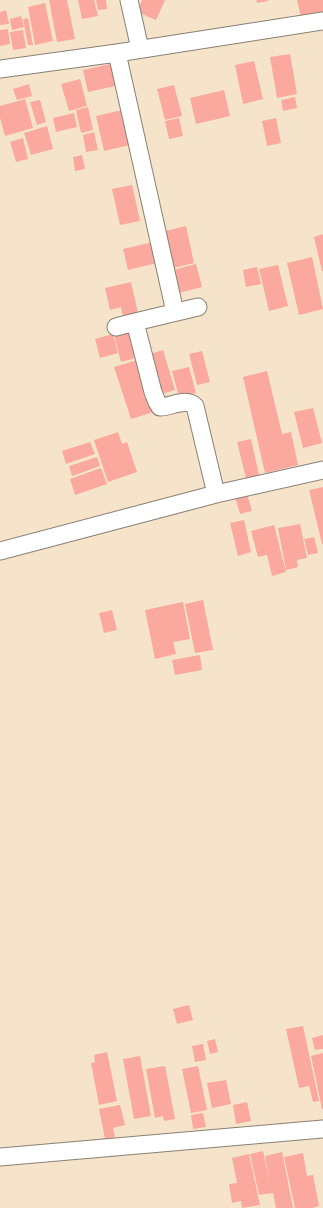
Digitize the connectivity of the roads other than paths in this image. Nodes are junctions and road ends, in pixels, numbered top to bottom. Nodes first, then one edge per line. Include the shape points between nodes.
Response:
1 (129, 0) edge
2 (323, 21) edge
3 (140, 49) junction
4 (117, 53) junction
5 (0, 69) edge
6 (198, 307) dead end
7 (175, 312) junction
8 (136, 322) junction
9 (116, 327) dead end
10 (323, 470) edge
11 (216, 494) junction
12 (0, 551) edge
13 (323, 1129) edge
14 (0, 1157) edge

1 - 3 street
2 - 3 street
3 - 4 street
4 - 5 street
4 - 7 street
6 - 7 street
7 - 8 street
8 - 9 street
8 - 11 street via 157,402 160,406 186,402 195,406
10 - 11 street
11 - 12 street
13 - 14 street

